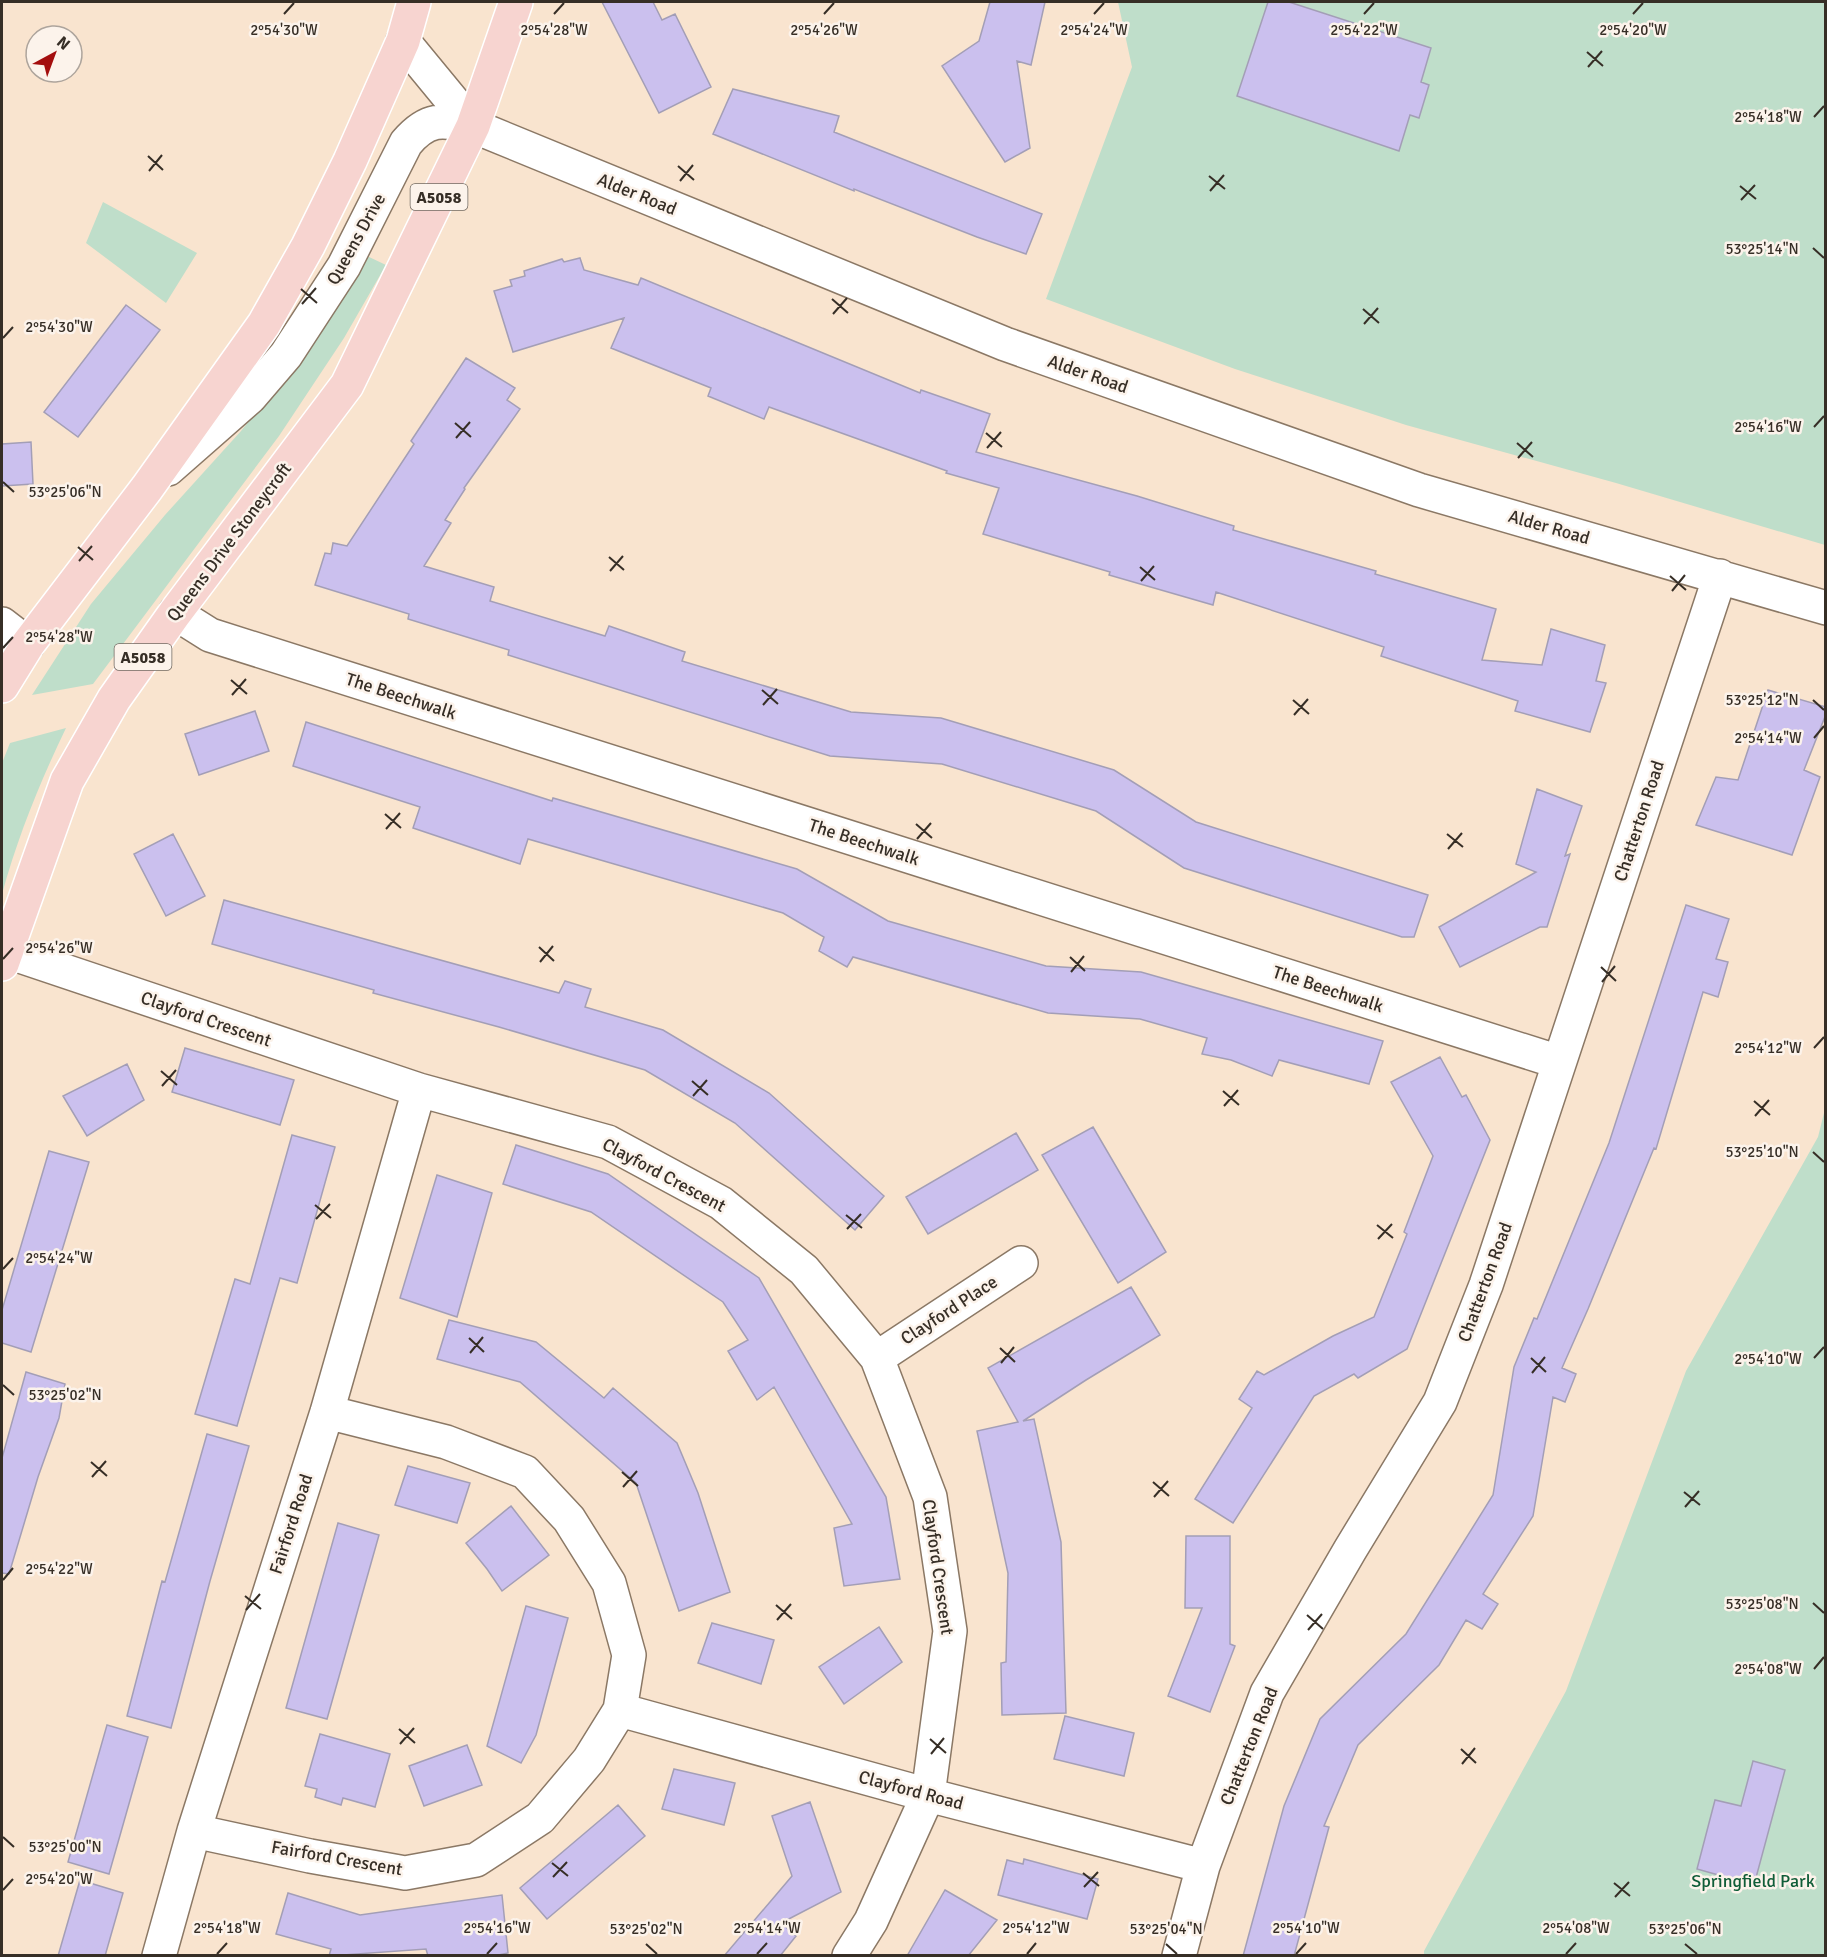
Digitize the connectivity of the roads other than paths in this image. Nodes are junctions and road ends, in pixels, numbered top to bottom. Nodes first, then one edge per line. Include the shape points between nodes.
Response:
1 (414, 2) edge
2 (516, 2) edge
3 (403, 41) junction
4 (473, 126) junction
5 (147, 489) junction
6 (1720, 576) junction
7 (1826, 608) edge
8 (174, 612) junction
9 (2, 624) edge
10 (28, 644) junction
11 (2, 686) edge
12 (3, 958) edge
13 (1559, 1062) junction
14 (418, 1090) junction
15 (1021, 1263) dead end
16 (877, 1358) junction
17 (327, 1412) junction
18 (620, 1710) junction
19 (928, 1795) junction
20 (194, 1831) junction
21 (1203, 1866) junction
22 (159, 1956) edge
23 (849, 1956) edge
24 (1179, 1956) edge

1 - 3 highway
2 - 4 highway, A5058
3 - 4 street, Alder Road
3 - 5 highway via 351,162 309,246 264,324
4 - 5 street, Queens Drive via 448,121 430,123 406,143 344,266 286,355 250,397
4 - 6 street, Alder Road via 1005,344 1419,490
4 - 8 highway, Queens Drive Stoneycroft / A5058 via 347,385
5 - 10 highway
6 - 7 street, Alder Road
6 - 13 street, Chatterton Road
8 - 12 highway, Queens Drive Stoneycroft / A5058 via 114,699 67,781
8 - 13 street, The Beechwalk via 210,635
9 - 10 street
10 - 11 highway
12 - 14 street, Clayford Crescent
13 - 21 street, Chatterton Road via 1486,1286 1440,1402 1268,1693
14 - 16 street, Clayford Crescent via 608,1142 722,1203 804,1270
14 - 17 street, Fairford Road
15 - 16 street, Clayford Place
16 - 19 street, Clayford Crescent via 930,1497 950,1630
17 - 18 street, Fairford Crescent via 446,1443 525,1472 569,1519 609,1583 629,1655
17 - 20 street, Fairford Road
18 - 19 street, Clayford Road
18 - 20 street, Fairford Crescent via 589,1760 540,1818 476,1860 405,1872
19 - 21 street, Clayford Road
19 - 23 street, Clayford Crescent via 871,1921
20 - 22 street, Fairford Road
21 - 24 street, Chatterton Road

